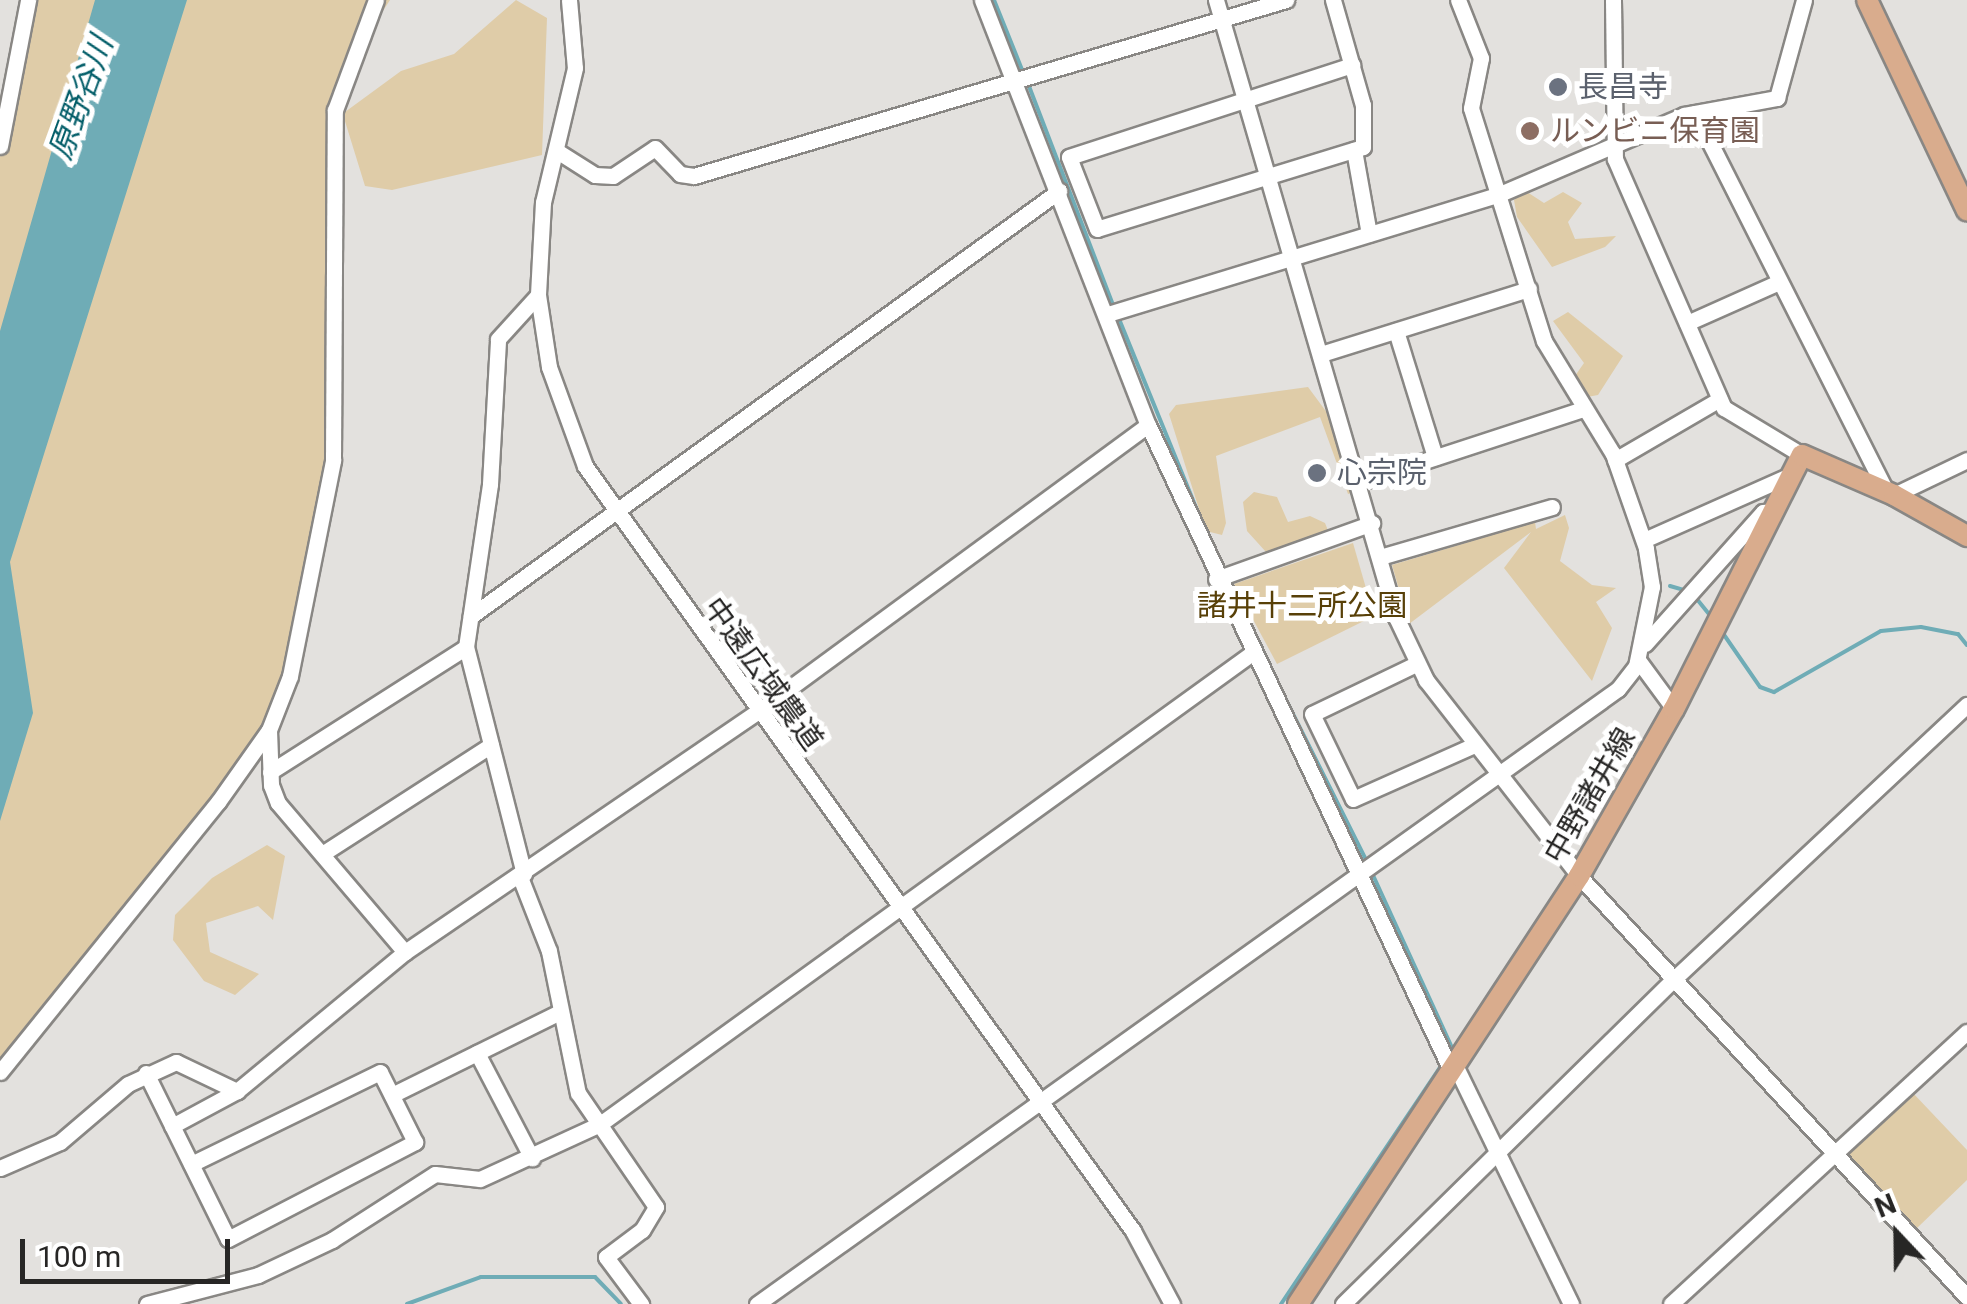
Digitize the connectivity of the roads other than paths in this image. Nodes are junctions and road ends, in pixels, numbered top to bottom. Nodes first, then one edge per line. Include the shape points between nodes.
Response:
1 (28, 0) edge
2 (376, 0) edge
3 (569, 0) edge
4 (982, 0) edge
5 (1216, 0) edge
6 (1286, 0) edge
7 (1334, 0) edge
8 (1458, 0) edge
9 (1613, 0) edge
10 (1804, 0) edge
11 (1867, 0) edge
12 (1221, 18) junction
13 (1352, 65) junction
14 (1014, 79) junction
15 (1245, 100) junction
16 (1695, 113) junction
17 (1614, 143) junction
18 (0, 146) edge
19 (1354, 150) junction
20 (557, 151) junction
21 (1269, 179) junction
22 (1962, 188) edge
23 (1059, 190) junction
24 (1500, 194) junction
25 (1967, 211) edge
26 (1369, 234) junction
27 (1293, 257) junction
28 (1779, 282) junction
29 (1529, 289) junction
30 (538, 295) junction
31 (1108, 314) junction
32 (1687, 323) junction
33 (1396, 330) junction
34 (1321, 354) junction
35 (1720, 398) junction
36 (1583, 408) junction
37 (1148, 425) junction
38 (1802, 455) junction
39 (1435, 457) junction
40 (1615, 460) junction
41 (1967, 460) edge
42 (1793, 474) junction
43 (1360, 482) junction
44 (1890, 493) junction
45 (1552, 506) dead end
46 (1775, 511) junction
47 (613, 514) junction
48 (1372, 524) junction
49 (1967, 536) edge
50 (1644, 540) junction
51 (1380, 556) junction
52 (1216, 579) junction
53 (471, 616) junction
54 (466, 647) junction
55 (1252, 653) junction
56 (1640, 653) junction
57 (1416, 664) junction
58 (1967, 706) edge
59 (1674, 710) junction
60 (757, 712) junction
61 (269, 730) junction
62 (491, 745) junction
63 (1472, 746) junction
64 (270, 772) junction
65 (1493, 774) junction
66 (322, 854) junction
67 (1360, 870) junction
68 (522, 876) junction
69 (1579, 876) junction
70 (897, 908) junction
71 (405, 952) junction
72 (1675, 978) junction
73 (560, 1012) junction
74 (1967, 1032) edge
75 (477, 1053) junction
76 (1452, 1065) junction
77 (0, 1072) edge
78 (146, 1073) junction
79 (237, 1090) junction
80 (392, 1095) junction
81 (1038, 1100) junction
82 (600, 1124) junction
83 (172, 1126) junction
84 (1498, 1152) junction
85 (1835, 1152) junction
86 (532, 1158) junction
87 (191, 1164) junction
88 (0, 1168) edge
89 (1967, 1297) edge
90 (147, 1304) edge
91 (641, 1304) edge
92 (756, 1304) edge
93 (1172, 1304) edge
94 (1298, 1304) edge
95 (1343, 1304) edge
96 (1571, 1304) edge
97 (1671, 1304) edge

1 - 18 street
2 - 61 street via 334,110 333,460 290,676
3 - 20 street, 中遠広域農道 via 575,68
4 - 14 street
5 - 12 street
6 - 12 street
7 - 13 street
8 - 24 street via 1481,58 1472,108
9 - 17 street
10 - 16 street via 1777,98
11 - 22 main road
12 - 14 street
12 - 15 street
13 - 15 street
13 - 19 street via 1365,130 1363,147
14 - 20 street via 694,176 680,174 654,148 614,176 595,175
14 - 23 street
15 - 21 street
15 - 21 street via 1069,156 1097,229
16 - 17 street
16 - 28 street
17 - 24 street
17 - 32 street
19 - 21 street
19 - 26 street
20 - 30 street, 中遠広域農道 via 544,202
21 - 27 street
22 - 25 main road
23 - 31 street
23 - 47 street
24 - 26 street
24 - 29 street
26 - 27 street
27 - 31 street
27 - 34 street
28 - 32 street
28 - 44 street
29 - 33 street
29 - 36 street via 1553,364
30 - 47 street, 中遠広域農道 via 558,402
30 - 53 street via 498,339 490,484
31 - 37 street
32 - 35 street
33 - 34 street
33 - 39 street
34 - 43 street
35 - 38 street via 1730,416
35 - 40 street
36 - 39 street
36 - 40 street
37 - 52 street
37 - 60 street
38 - 42 main road, 中野諸井線
38 - 44 main road
39 - 43 street
40 - 50 street
41 - 44 street
42 - 46 main road, 中野諸井線
42 - 50 street
43 - 48 street
44 - 49 main road
45 - 51 street
46 - 56 street via 1763,512
46 - 59 main road, 中野諸井線
47 - 53 street
47 - 60 street, 中遠広域農道
48 - 51 street
48 - 52 street
50 - 56 street via 1652,586
51 - 57 street
52 - 55 street
53 - 54 street
54 - 62 street
54 - 64 street
55 - 67 street
55 - 70 street
56 - 59 street
56 - 65 street via 1618,688
57 - 63 street
57 - 63 street via 1312,714 1353,800
58 - 72 street
59 - 69 main road, 中野諸井線
60 - 68 street
60 - 70 street, 中遠広域農道
61 - 64 street
61 - 77 street via 90,967
62 - 66 street
62 - 68 street
63 - 65 street
64 - 66 street via 278,803
65 - 67 street
65 - 69 street
66 - 71 street
67 - 76 street
67 - 81 street
68 - 71 street
68 - 73 street via 549,952
69 - 72 street
69 - 76 main road, 中野諸井線
70 - 81 street, 中遠広域農道
70 - 82 street
71 - 79 street
72 - 84 street
72 - 85 street
73 - 75 street
73 - 82 street via 578,1093
74 - 85 street
75 - 80 street
75 - 86 street
76 - 84 street
76 - 94 main road, 中野諸井線
78 - 79 street via 190,1064
78 - 83 street
78 - 88 street via 60,1142
79 - 83 street
80 - 87 street via 380,1072
80 - 87 street via 415,1142 228,1239
81 - 92 street
81 - 93 street, 中遠広域農道 via 1133,1232
82 - 86 street
82 - 91 street via 656,1207 642,1230 606,1258
83 - 87 street
84 - 95 street
84 - 96 street
85 - 89 street
85 - 97 street
86 - 90 street via 480,1179 435,1174 332,1240 258,1276

